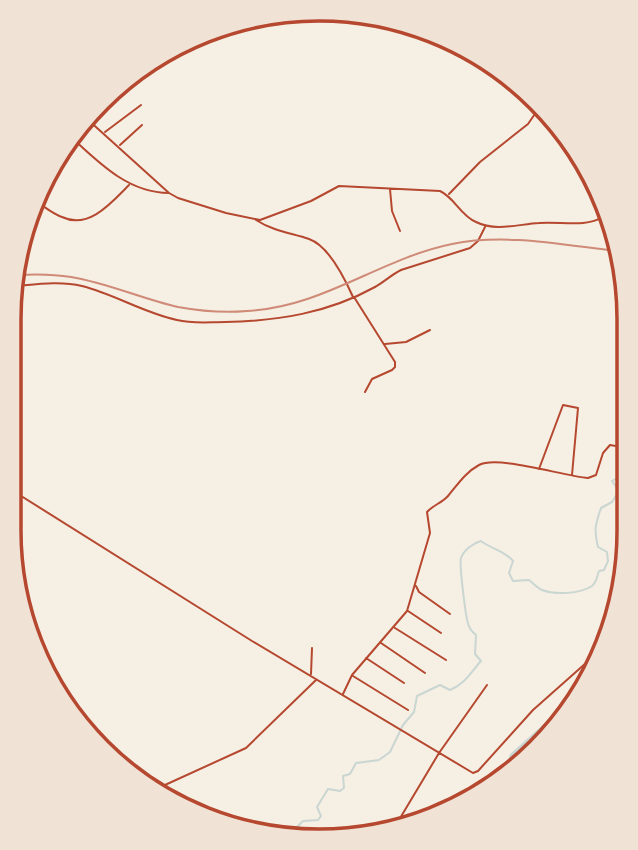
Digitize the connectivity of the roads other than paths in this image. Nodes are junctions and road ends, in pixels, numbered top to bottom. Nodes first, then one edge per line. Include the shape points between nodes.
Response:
1 (142, 105) dead end
2 (535, 114) edge
3 (94, 124) edge
4 (142, 125) dead end
5 (104, 133) junction
6 (78, 144) edge
7 (119, 145) junction
8 (130, 184) junction
9 (390, 188) junction
10 (168, 193) junction
11 (449, 195) junction
12 (44, 206) edge
13 (599, 218) edge
14 (255, 220) junction
15 (485, 226) junction
16 (400, 231) dead end
17 (23, 286) edge
18 (353, 297) junction
19 (430, 330) dead end
20 (384, 345) junction
21 (365, 392) dead end
22 (617, 446) edge
23 (538, 470) junction
24 (572, 477) junction
25 (21, 496) edge
26 (416, 585) junction
27 (407, 611) junction
28 (450, 614) dead end
29 (394, 627) junction
30 (441, 633) dead end
31 (380, 642) junction
32 (313, 648) dead end
33 (365, 658) junction
34 (446, 660) dead end
35 (586, 663) edge
36 (425, 673) dead end
37 (311, 675) junction
38 (352, 675) junction
39 (317, 679) junction
40 (404, 683) dead end
41 (487, 685) dead end
42 (343, 695) junction
43 (408, 710) dead end
44 (439, 753) junction
45 (164, 785) edge
46 (400, 818) edge

1 - 5 street
2 - 11 street
3 - 5 street
4 - 7 street
5 - 7 street
6 - 8 street
7 - 10 street
8 - 10 street
8 - 12 street via 101,212 77,220 60,217
9 - 11 street
9 - 14 street via 339,186 312,201
9 - 16 street
10 - 14 street
11 - 15 street via 467,217
13 - 15 street
14 - 18 street via 316,243 342,273
15 - 18 street via 470,248 401,270
17 - 18 street via 83,286 176,320 202,323 288,318
18 - 20 street
19 - 20 street via 406,342
20 - 21 street via 395,367 372,379
22 - 24 street via 610,445 603,453 596,475
23 - 24 street
23 - 24 street via 563,405 578,408
23 - 26 street via 482,463 460,480 447,498 427,512 430,533
25 - 37 street
26 - 27 street
26 - 28 street via 419,593
27 - 29 street
27 - 30 street
29 - 31 street
29 - 34 street
31 - 33 street
31 - 36 street
32 - 37 street
33 - 38 street
33 - 40 street
35 - 44 street via 533,710 475,773
37 - 39 street
38 - 42 street
38 - 43 street
39 - 42 street
39 - 45 street via 246,748
41 - 44 street
42 - 44 street
44 - 46 street

